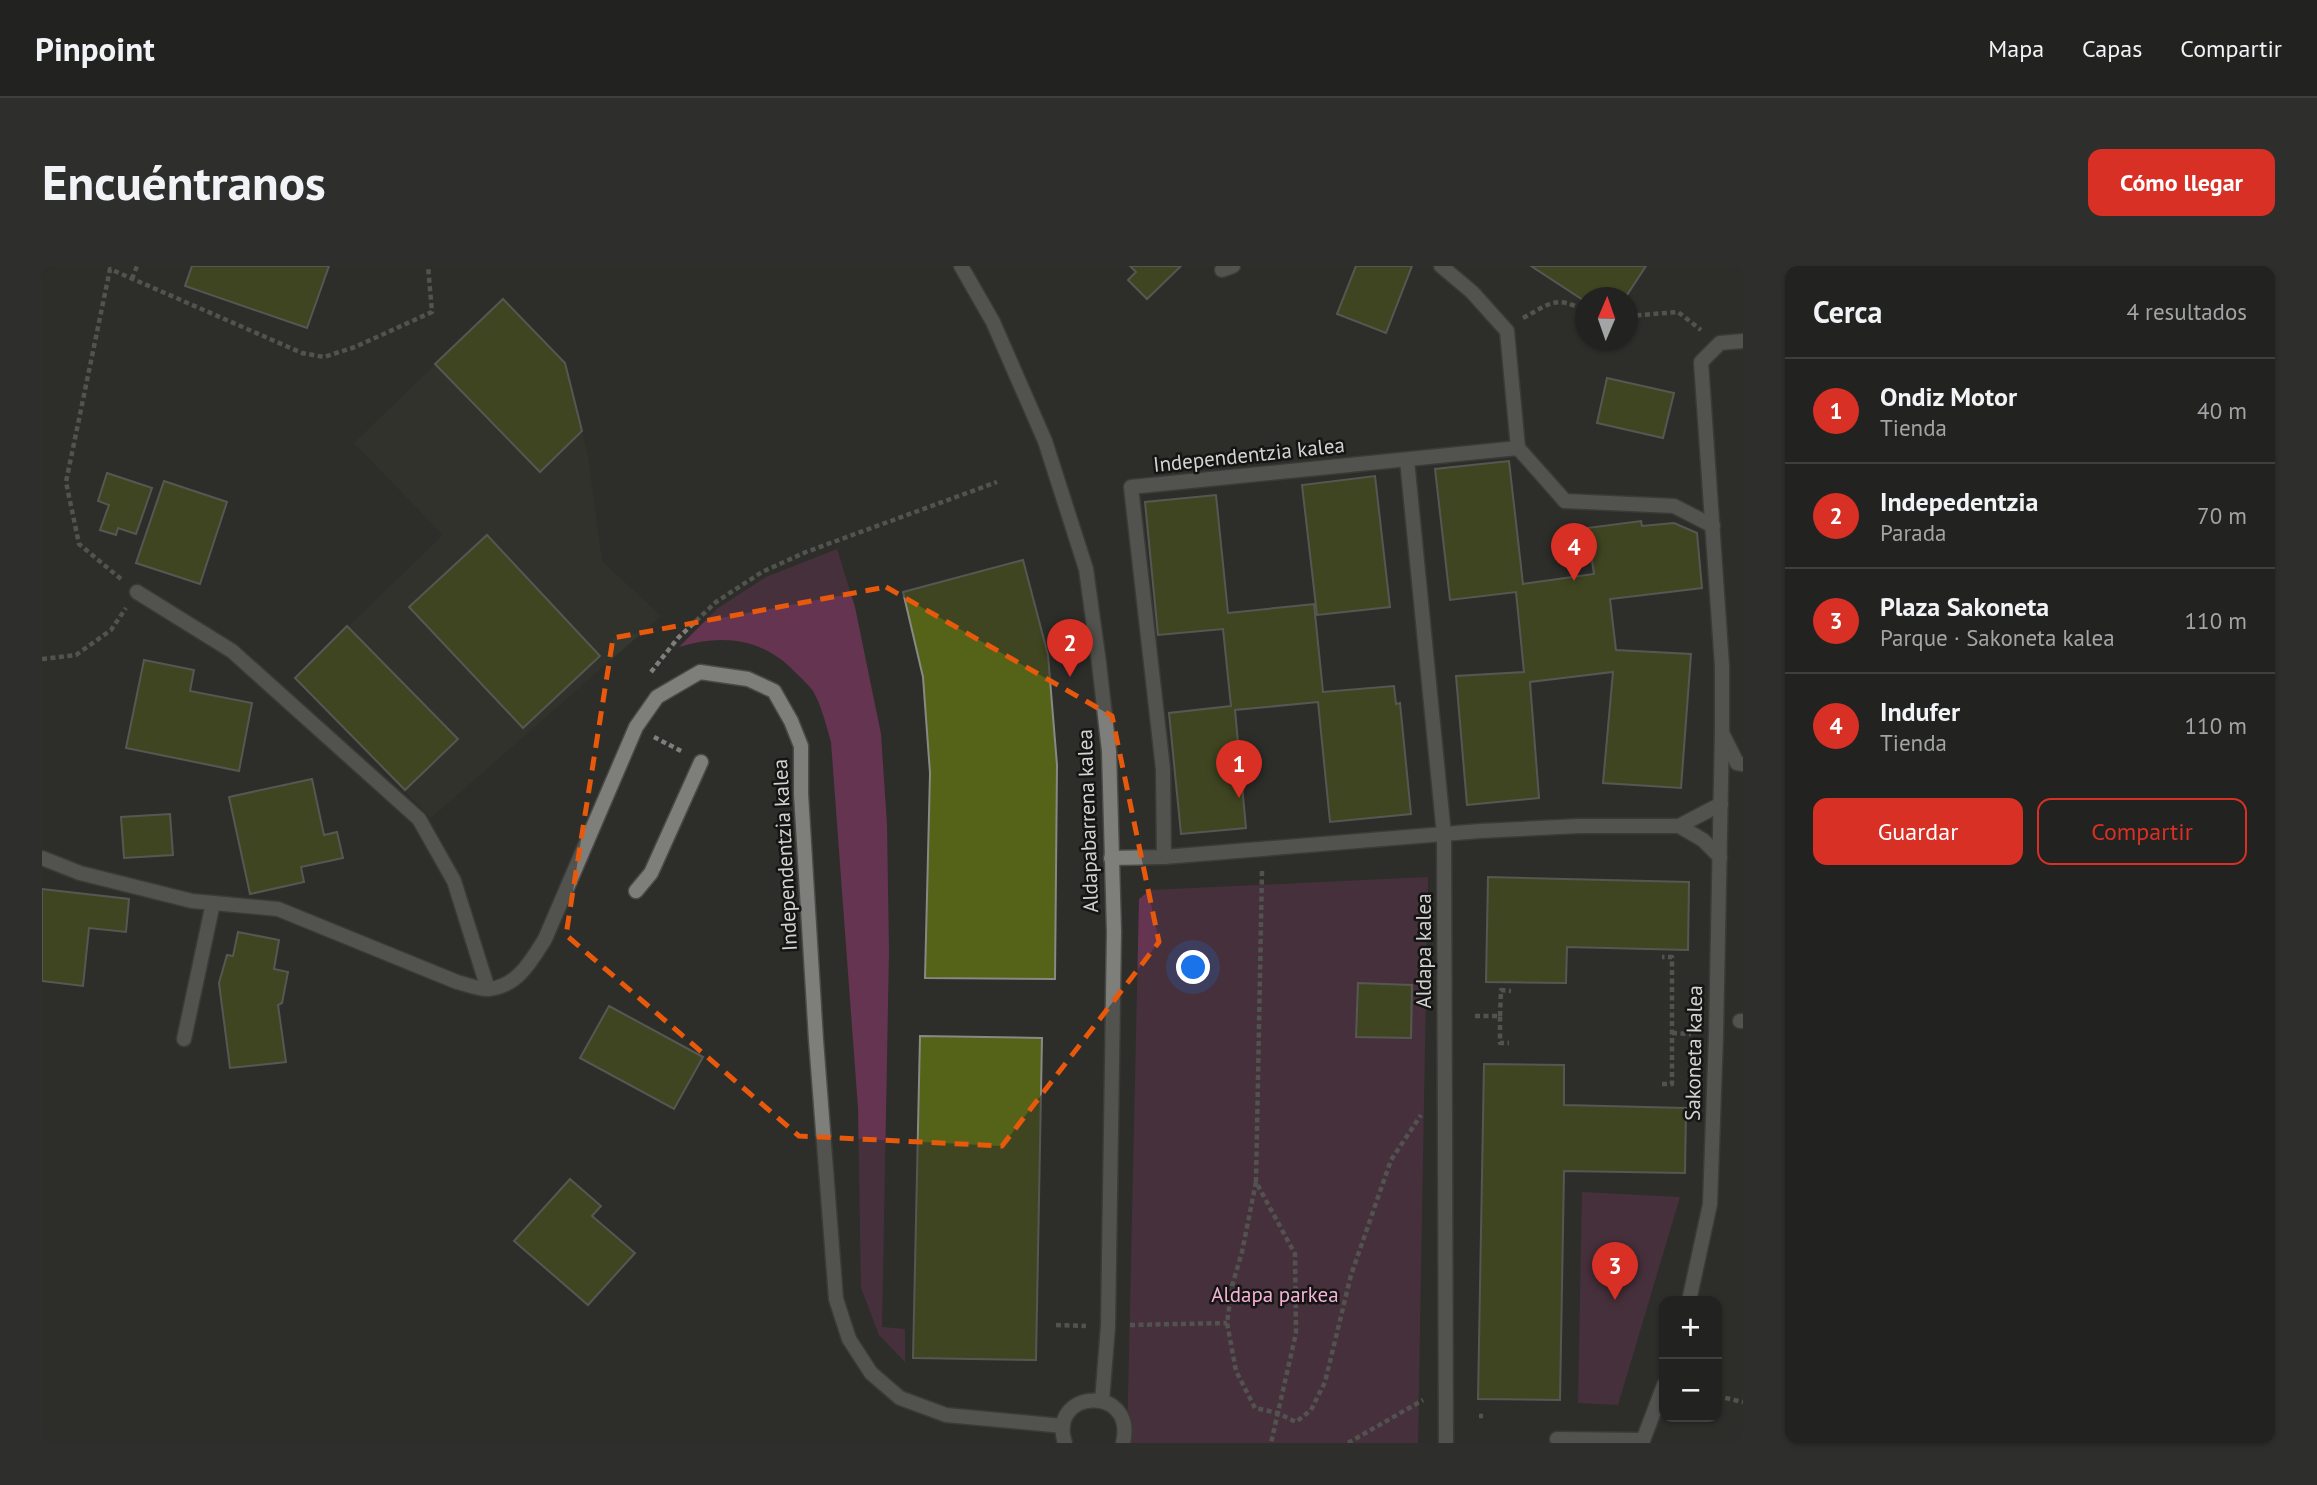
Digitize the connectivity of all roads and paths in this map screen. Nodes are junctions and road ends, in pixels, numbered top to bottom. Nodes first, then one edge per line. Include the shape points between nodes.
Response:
1 (137, 266) edge
2 (428, 266) edge
3 (961, 266) edge
4 (1441, 266) edge
5 (132, 279) junction
6 (1575, 306) edge
7 (1678, 312) dead end
8 (1638, 315) edge
9 (1523, 319) dead end
10 (1743, 341) edge
11 (1518, 448) junction
12 (1407, 460) junction
13 (997, 482) dead end
14 (1713, 526) junction
15 (137, 592) junction
16 (678, 638) dead end
17 (42, 659) edge
18 (1722, 731) junction
19 (701, 762) dead end
20 (1743, 764) edge
21 (1721, 804) junction
22 (1679, 826) junction
23 (1444, 835) junction
24 (1262, 849) junction
25 (1164, 857) junction
26 (1720, 857) junction
27 (42, 858) edge
28 (1111, 858) junction
29 (636, 891) dead end
30 (213, 902) junction
31 (1662, 957) dead end
32 (488, 989) junction
33 (1511, 991) dead end
34 (1475, 1016) dead end
35 (1500, 1016) junction
36 (1672, 1033) junction
37 (1691, 1034) dead end
38 (184, 1039) dead end
39 (1509, 1043) dead end
40 (1662, 1084) dead end
41 (1428, 1105) dead end
42 (1256, 1182) junction
43 (1690, 1296) edge
44 (1227, 1323) junction
45 (1056, 1325) dead end
46 (1108, 1326) junction
47 (1722, 1397) edge
48 (1428, 1398) dead end
49 (1659, 1399) edge
50 (1102, 1401) junction
51 (1743, 1402) edge
52 (1278, 1413) junction
53 (1063, 1426) junction
54 (1557, 1439) dead end
55 (1643, 1442) edge
56 (1065, 1443) edge
57 (1123, 1443) edge
58 (1271, 1443) edge
59 (1348, 1443) edge
60 (1446, 1443) edge

1 - 5 path
2 - 5 path via 432,312 324,357 302,353
3 - 28 street, Aldapabarrena kalea via 993,321 1045,441 1086,569 1109,751
4 - 11 street via 1507,331
5 - 15 path via 110,269 66,482 79,544
6 - 9 path via 1556,300
7 - 8 path
10 - 14 street via 1720,343 1701,362
11 - 12 street
11 - 14 street via 1564,501 1674,506
12 - 23 street, Aldapa kalea
12 - 25 street, Independentzia kalea via 1131,487 1163,769
13 - 16 path via 762,572 716,602
14 - 18 street
15 - 17 path via 111,631 76,655
15 - 32 street via 232,651 419,819 454,881
18 - 20 street via 1737,763
18 - 21 street
19 - 29 street via 651,873
21 - 22 street
21 - 26 street, Sakoneta kalea
22 - 23 street via 1579,826
22 - 26 street
23 - 24 street
23 - 60 street, Aldapa kalea
24 - 25 street
24 - 42 path
25 - 28 street
26 - 43 street, Sakoneta kalea via 1710,1204
27 - 30 street via 80,873
28 - 46 street, Aldapabarrena kalea
30 - 32 street via 278,909 457,982
30 - 38 street
31 - 36 path via 1672,957
32 - 53 street, Independentzia kalea via 511,983 545,939 636,727 657,697 700,672 748,679 774,691 801,746 816,1040 836,1299 849,1339 872,1373 900,1398 946,1415
33 - 35 path via 1501,990
34 - 35 path
35 - 39 path via 1500,1043
36 - 37 path
36 - 40 path via 1672,1084
41 - 52 path via 1391,1160 1351,1275 1325,1382 1311,1410 1296,1422
42 - 44 path
42 - 52 path via 1295,1254 1296,1333
44 - 46 path
44 - 52 path via 1236,1371 1255,1408
45 - 46 path
46 - 50 street, Aldapabarrena kalea
47 - 51 path
48 - 59 path
49 - 55 street
50 - 53 street via 1081,1402 1066,1416
50 - 57 street via 1119,1412 1124,1422
52 - 58 path
53 - 56 street
54 - 55 street

